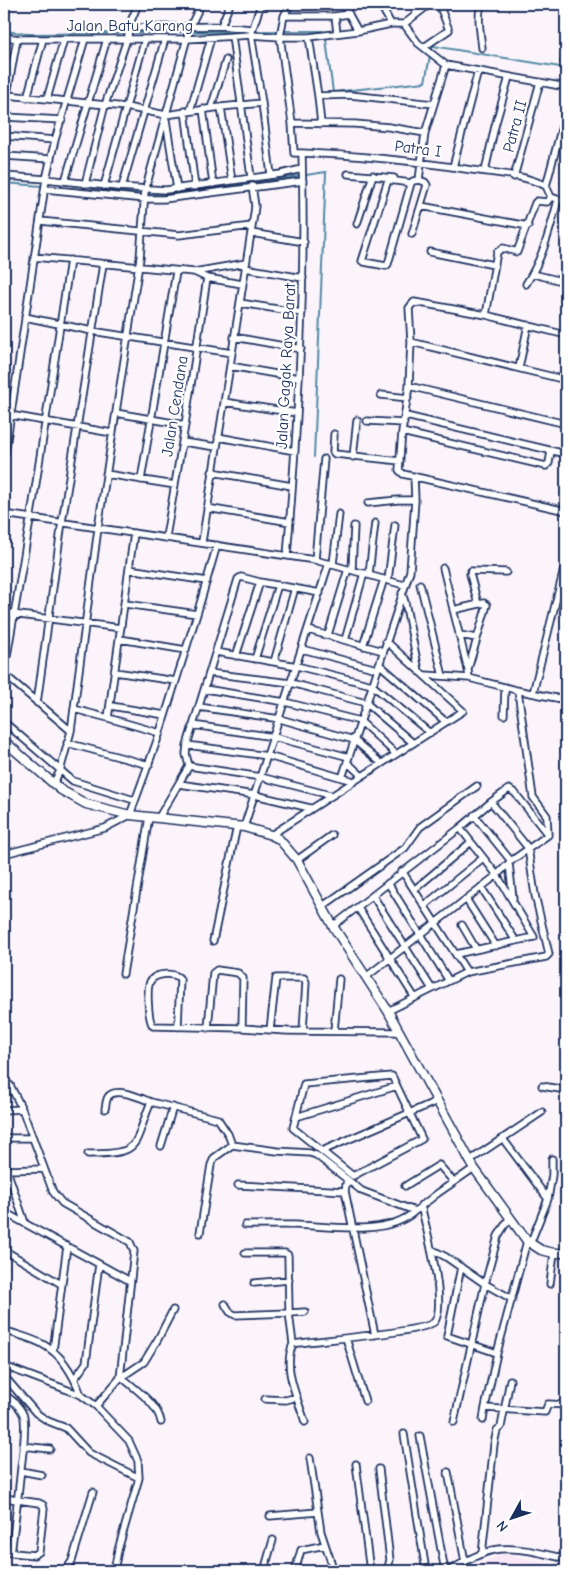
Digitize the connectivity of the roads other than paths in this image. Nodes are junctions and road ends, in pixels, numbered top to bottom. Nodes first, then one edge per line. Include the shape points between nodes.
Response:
1 (138, 4) edge
2 (145, 4) edge
3 (230, 4) edge
4 (261, 4) edge
5 (290, 4) edge
6 (343, 4) edge
7 (380, 4) edge
8 (412, 4) edge
9 (430, 4) edge
10 (439, 4) edge
11 (482, 4) edge
12 (201, 5) edge
13 (349, 14) junction
14 (418, 14) junction
15 (284, 16) junction
16 (335, 16) junction
17 (391, 24) junction
18 (404, 24) junction
19 (220, 26) junction
20 (358, 30) junction
21 (189, 32) junction
22 (251, 32) junction
23 (128, 33) junction
24 (337, 33) junction
25 (280, 34) junction
26 (232, 36) junction
27 (309, 36) junction
28 (4, 37) edge
29 (211, 38) junction
30 (16, 39) junction
31 (43, 39) junction
32 (64, 39) junction
33 (85, 39) junction
34 (107, 39) junction
35 (145, 39) junction
36 (165, 39) junction
37 (425, 48) junction
38 (482, 48) dead end
39 (566, 51) edge
40 (226, 60) dead end
41 (4, 61) edge
42 (12, 62) junction
43 (565, 63) edge
44 (446, 66) junction
45 (478, 71) junction
46 (509, 76) junction
47 (7, 79) edge
48 (540, 82) junction
49 (566, 87) edge
50 (7, 95) junction
51 (318, 96) junction
52 (27, 98) junction
53 (47, 99) junction
54 (68, 101) junction
55 (5, 103) edge
56 (262, 103) junction
57 (88, 104) junction
58 (434, 104) junction
59 (241, 105) junction
60 (105, 106) junction
61 (126, 107) junction
62 (221, 107) junction
63 (211, 108) junction
64 (203, 109) junction
65 (145, 111) junction
66 (188, 111) junction
67 (566, 111) edge
68 (166, 117) junction
69 (5, 118) edge
70 (62, 120) junction
71 (292, 123) junction
72 (321, 124) junction
73 (4, 127) edge
74 (425, 133) junction
75 (4, 136) edge
76 (55, 140) junction
77 (302, 153) junction
78 (4, 156) edge
79 (50, 159) junction
80 (421, 162) junction
81 (453, 167) junction
82 (485, 171) junction
83 (348, 174) dead end
84 (271, 175) junction
85 (302, 175) junction
86 (373, 175) junction
87 (4, 176) edge
88 (251, 177) junction
89 (514, 177) junction
90 (65, 181) junction
91 (232, 181) junction
92 (414, 181) junction
93 (46, 184) junction
94 (85, 184) junction
95 (213, 184) junction
96 (104, 186) junction
97 (252, 186) junction
98 (546, 186) junction
99 (122, 187) junction
100 (195, 187) junction
101 (177, 189) junction
102 (145, 194) junction
103 (551, 197) junction
104 (558, 200) junction
105 (566, 202) edge
106 (421, 206) junction
107 (40, 221) junction
108 (357, 224) dead end
109 (528, 226) junction
110 (142, 230) junction
111 (251, 230) junction
112 (412, 234) dead end
113 (304, 242) junction
114 (430, 252) dead end
115 (34, 257) junction
116 (70, 260) junction
117 (103, 264) junction
118 (494, 265) junction
119 (138, 266) junction
120 (245, 266) junction
121 (176, 272) junction
122 (194, 272) junction
123 (566, 273) edge
124 (533, 274) junction
125 (207, 278) junction
126 (303, 278) junction
127 (565, 282) edge
128 (242, 284) junction
129 (526, 284) dead end
130 (240, 303) junction
131 (302, 313) junction
132 (486, 315) junction
133 (25, 317) junction
134 (60, 324) junction
135 (528, 325) junction
136 (92, 331) junction
137 (566, 335) edge
138 (128, 337) junction
139 (234, 338) junction
140 (164, 342) junction
141 (412, 342) junction
142 (196, 347) junction
143 (301, 349) junction
144 (232, 354) junction
145 (230, 366) junction
146 (519, 368) junction
147 (299, 378) junction
148 (566, 380) edge
149 (409, 386) junction
150 (382, 395) dead end
151 (408, 398) junction
152 (224, 402) junction
153 (297, 412) junction
154 (116, 413) junction
155 (10, 415) junction
156 (406, 416) junction
157 (152, 419) junction
158 (45, 420) junction
159 (357, 420) dead end
160 (367, 421) dead end
161 (404, 423) junction
162 (566, 424) edge
163 (185, 425) junction
164 (77, 426) junction
165 (402, 432) junction
166 (112, 433) junction
167 (334, 434) dead end
168 (218, 437) junction
169 (182, 442) junction
170 (217, 447) junction
171 (295, 451) junction
172 (551, 451) junction
173 (566, 454) edge
174 (353, 457) junction
175 (324, 459) dead end
176 (4, 460) edge
177 (400, 462) junction
178 (212, 472) junction
179 (106, 474) junction
180 (414, 476) junction
181 (141, 480) junction
182 (175, 485) junction
183 (292, 486) junction
184 (415, 500) junction
185 (368, 503) dead end
186 (207, 508) junction
187 (566, 511) edge
188 (4, 514) edge
189 (339, 514) dead end
190 (31, 518) junction
191 (62, 522) junction
192 (290, 522) junction
193 (375, 524) dead end
194 (395, 525) dead end
195 (354, 526) dead end
196 (98, 527) junction
197 (134, 533) junction
198 (166, 537) junction
199 (202, 542) junction
200 (217, 545) junction
201 (287, 556) junction
202 (314, 560) junction
203 (331, 564) junction
204 (566, 566) edge
205 (443, 568) dead end
206 (129, 569) junction
207 (350, 569) junction
208 (506, 572) dead end
209 (367, 574) junction
210 (386, 579) junction
211 (207, 580) junction
212 (260, 582) junction
213 (420, 584) dead end
214 (278, 585) junction
215 (404, 585) junction
216 (295, 588) junction
217 (320, 593) junction
218 (402, 593) junction
219 (124, 604) junction
220 (478, 604) junction
221 (453, 610) junction
222 (4, 613) edge
223 (13, 614) junction
224 (197, 614) junction
225 (48, 619) junction
226 (85, 625) junction
227 (121, 628) junction
228 (308, 630) junction
229 (328, 635) junction
230 (458, 635) junction
231 (477, 638) junction
232 (120, 639) junction
233 (346, 640) junction
234 (386, 641) junction
235 (363, 646) junction
236 (302, 649) junction
237 (186, 650) junction
238 (383, 651) junction
239 (216, 652) junction
240 (236, 656) junction
241 (255, 659) junction
242 (274, 662) junction
243 (296, 666) junction
244 (378, 666) junction
245 (468, 670) junction
246 (419, 671) junction
247 (115, 672) junction
248 (210, 673) junction
249 (4, 674) edge
250 (425, 676) junction
251 (443, 676) junction
252 (469, 678) junction
253 (176, 681) junction
254 (291, 683) junction
255 (372, 685) junction
256 (504, 688) junction
257 (204, 689) junction
258 (518, 691) junction
259 (533, 693) junction
260 (566, 700) edge
261 (37, 702) junction
262 (285, 702) junction
263 (366, 703) junction
264 (111, 706) junction
265 (199, 707) junction
266 (74, 709) junction
267 (165, 715) junction
268 (504, 715) dead end
269 (108, 718) junction
270 (280, 719) junction
271 (4, 722) edge
272 (360, 722) junction
273 (446, 722) junction
274 (193, 725) junction
275 (71, 731) junction
276 (160, 733) junction
277 (430, 733) junction
278 (274, 737) junction
279 (354, 740) junction
280 (4, 741) edge
281 (414, 743) junction
282 (67, 744) junction
283 (187, 745) junction
284 (396, 754) junction
285 (268, 756) junction
286 (348, 760) junction
287 (381, 763) junction
288 (149, 765) junction
289 (189, 766) junction
290 (60, 770) junction
291 (362, 776) junction
292 (261, 777) junction
293 (342, 778) junction
294 (353, 781) junction
295 (54, 784) junction
296 (179, 784) junction
297 (477, 786) dead end
298 (255, 795) junction
299 (330, 795) junction
300 (134, 800) junction
301 (491, 802) junction
302 (310, 808) junction
303 (130, 815) junction
304 (474, 815) junction
305 (149, 817) junction
306 (159, 817) junction
307 (241, 827) junction
308 (460, 828) junction
309 (332, 834) dead end
310 (270, 835) junction
311 (548, 835) junction
312 (471, 842) junction
313 (528, 848) junction
314 (4, 854) edge
315 (483, 858) junction
316 (297, 860) junction
317 (510, 862) junction
318 (402, 871) junction
319 (496, 875) junction
320 (388, 883) junction
321 (481, 888) junction
322 (414, 890) junction
323 (373, 896) junction
324 (466, 899) junction
325 (513, 902) junction
326 (425, 905) junction
327 (323, 906) junction
328 (358, 908) junction
329 (436, 922) junction
330 (333, 926) junction
331 (462, 926) dead end
332 (546, 934) junction
333 (420, 935) junction
334 (534, 936) junction
335 (516, 940) junction
336 (212, 941) dead end
337 (405, 946) junction
338 (496, 946) junction
339 (476, 949) junction
340 (456, 954) junction
341 (390, 958) junction
342 (467, 972) junction
343 (123, 974) dead end
344 (366, 977) junction
345 (339, 979) dead end
346 (449, 981) junction
347 (432, 989) junction
348 (415, 998) junction
349 (388, 1011) junction
350 (178, 1027) junction
351 (208, 1028) junction
352 (242, 1028) junction
353 (270, 1030) junction
354 (303, 1031) junction
355 (334, 1031) junction
356 (398, 1032) junction
357 (4, 1082) edge
358 (397, 1086) junction
359 (542, 1086) dead end
360 (566, 1090) edge
361 (437, 1101) junction
362 (150, 1102) junction
363 (173, 1107) junction
364 (105, 1109) dead end
365 (4, 1110) edge
366 (22, 1110) junction
367 (542, 1112) dead end
368 (409, 1113) junction
369 (296, 1117) junction
370 (4, 1138) edge
371 (33, 1138) junction
372 (502, 1139) junction
373 (232, 1145) junction
374 (161, 1146) dead end
375 (322, 1151) junction
376 (88, 1154) dead end
377 (552, 1159) dead end
378 (470, 1161) junction
379 (474, 1168) junction
380 (43, 1169) junction
381 (5, 1170) edge
382 (347, 1179) junction
383 (454, 1182) junction
384 (238, 1185) dead end
385 (406, 1186) dead end
386 (345, 1191) junction
387 (548, 1199) junction
388 (422, 1205) junction
389 (415, 1211) junction
390 (4, 1212) edge
391 (510, 1217) junction
392 (25, 1222) junction
393 (245, 1225) dead end
394 (352, 1229) junction
395 (200, 1233) dead end
396 (529, 1242) junction
397 (68, 1246) junction
398 (4, 1250) edge
399 (431, 1250) junction
400 (245, 1253) dead end
401 (554, 1253) junction
402 (566, 1253) edge
403 (99, 1264) junction
404 (462, 1267) junction
405 (289, 1280) junction
406 (130, 1281) junction
407 (254, 1283) dead end
408 (61, 1284) junction
409 (485, 1284) junction
410 (550, 1284) dead end
411 (512, 1299) junction
412 (225, 1304) dead end
413 (173, 1310) dead end
414 (305, 1312) dead end
415 (289, 1313) junction
416 (4, 1330) edge
417 (375, 1335) junction
418 (346, 1338) junction
419 (471, 1343) junction
420 (293, 1344) junction
421 (53, 1351) junction
422 (498, 1353) junction
423 (4, 1366) edge
424 (4, 1376) edge
425 (75, 1378) junction
426 (122, 1378) junction
427 (510, 1380) dead end
428 (81, 1394) junction
429 (4, 1396) edge
430 (297, 1397) junction
431 (265, 1399) dead end
432 (365, 1401) dead end
433 (566, 1405) edge
434 (96, 1406) junction
435 (485, 1408) junction
436 (504, 1410) junction
437 (483, 1420) dead end
438 (161, 1422) dead end
439 (305, 1422) dead end
440 (454, 1422) dead end
441 (404, 1434) dead end
442 (420, 1436) dead end
443 (23, 1446) junction
444 (50, 1448) dead end
445 (310, 1458) dead end
446 (356, 1464) dead end
447 (379, 1469) dead end
448 (21, 1471) junction
449 (448, 1472) dead end
450 (42, 1475) dead end
451 (139, 1478) junction
452 (93, 1492) dead end
453 (4, 1498) edge
454 (18, 1499) junction
455 (318, 1512) junction
456 (270, 1516) dead end
457 (273, 1540) dead end
458 (325, 1545) junction
459 (4, 1552) edge
460 (11, 1553) junction
461 (482, 1554) junction
462 (566, 1559) edge
463 (466, 1562) junction
464 (65, 1571) edge
465 (114, 1571) edge
466 (264, 1571) edge
467 (295, 1571) edge
468 (334, 1571) edge
469 (370, 1571) edge
470 (388, 1571) edge
471 (426, 1571) edge
472 (445, 1571) edge
473 (449, 1571) edge

1 - 23 street
2 - 12 street
3 - 19 street
4 - 22 street
5 - 15 street
6 - 13 street
7 - 17 street
8 - 14 street
9 - 14 street
10 - 37 street via 449,30
11 - 38 street
12 - 21 street
13 - 16 street
13 - 20 street
14 - 18 street
15 - 16 street
15 - 25 street
16 - 24 street
17 - 18 street, Jalan Batu Karang
17 - 20 street, Jalan Batu Karang
18 - 37 street via 412,37
19 - 21 street
19 - 22 street
20 - 24 street, Jalan Batu Karang
21 - 23 street
21 - 29 street, Jalan Batu Karang
21 - 36 street, Jalan Batu Karang
21 - 68 street
22 - 25 street, Jalan Batu Karang
22 - 26 street, Jalan Batu Karang
22 - 56 street
23 - 34 street, Jalan Batu Karang
23 - 35 street, Jalan Batu Karang
23 - 60 street
24 - 27 street, Jalan Batu Karang
25 - 27 street, Jalan Batu Karang
25 - 71 street
26 - 29 street, Jalan Batu Karang
26 - 59 street
27 - 51 street
28 - 30 street, Jalan Batu Karang
29 - 66 street
30 - 31 street, Jalan Batu Karang
30 - 42 street
31 - 32 street, Jalan Batu Karang
31 - 52 street
32 - 33 street, Jalan Batu Karang
32 - 53 street
33 - 34 street, Jalan Batu Karang
33 - 54 street
34 - 57 street
35 - 36 street, Jalan Batu Karang
35 - 61 street
36 - 65 street
37 - 44 street
39 - 43 street
40 - 63 street
41 - 42 street
42 - 47 street
44 - 45 street
44 - 58 street
45 - 46 street
45 - 81 street
46 - 48 street
46 - 82 street
47 - 50 street
48 - 49 street
48 - 89 street, Patra II
50 - 52 street
50 - 55 street
51 - 58 street via 350,95
51 - 72 street
52 - 53 street
53 - 54 street
54 - 57 street
54 - 70 street
55 - 69 street
56 - 59 street
56 - 84 street
57 - 60 street
57 - 90 street
58 - 74 street
59 - 62 street
59 - 88 street
60 - 61 street
60 - 94 street
61 - 65 street
61 - 96 street
62 - 63 street
62 - 91 street
63 - 64 street
64 - 66 street
64 - 95 street
65 - 68 street
65 - 99 street
66 - 68 street
66 - 100 street
67 - 98 street
68 - 101 street
68 - 102 street
69 - 70 street
69 - 73 street
70 - 76 street
71 - 72 street
71 - 77 street via 294,152
72 - 74 street via 355,124
74 - 80 street
75 - 76 street
76 - 79 street
77 - 80 street, Patra I
77 - 85 street
78 - 79 street
79 - 93 street
80 - 81 street, Patra I
80 - 92 street
81 - 82 street, Patra I
82 - 89 street, Patra I
83 - 86 street
84 - 85 street
84 - 88 street
85 - 97 street
85 - 113 street, Jalan Gagak Raya Barat
86 - 92 street
86 - 108 street
87 - 93 street
88 - 91 street
89 - 98 street, Patra I
90 - 93 street
90 - 94 street
91 - 95 street
92 - 92 street via 388,264 362,261 388,180
92 - 106 street via 427,185
93 - 102 street
93 - 107 street
94 - 96 street
95 - 100 street
96 - 99 street
97 - 102 street via 164,199
97 - 111 street via 255,206
98 - 103 street
99 - 102 street
100 - 101 street
101 - 102 street
102 - 110 street
103 - 104 street
103 - 109 street via 547,202 535,203
104 - 105 street
104 - 124 street
106 - 109 street
106 - 112 street
107 - 110 street
107 - 115 street
109 - 118 street via 518,252 499,251
110 - 111 street via 184,235
110 - 119 street
111 - 113 street
111 - 120 street
113 - 126 street, Jalan Gagak Raya Barat
114 - 118 street
115 - 116 street
115 - 133 street
116 - 117 street
116 - 134 street
117 - 119 street
117 - 136 street
118 - 132 street
119 - 121 street
119 - 138 street
120 - 122 street
120 - 126 street
120 - 128 street
121 - 122 street
121 - 140 street
122 - 125 street
123 - 127 street
124 - 127 street
124 - 129 street
125 - 128 street
125 - 142 street, Jalan Cendana
126 - 131 street, Jalan Gagak Raya Barat
128 - 130 street
130 - 131 street
130 - 139 street
131 - 143 street, Jalan Gagak Raya Barat
132 - 135 street
132 - 141 street via 414,302 409,308
133 - 134 street
133 - 155 street
134 - 136 street
134 - 158 street
135 - 137 street
135 - 146 street
136 - 138 street
136 - 164 street
138 - 140 street
138 - 154 street
139 - 143 street
139 - 144 street
140 - 142 street
140 - 157 street
141 - 146 street
141 - 149 street
142 - 144 street
142 - 163 street, Jalan Cendana
143 - 147 street, Jalan Gagak Raya Barat
144 - 145 street
145 - 147 street
145 - 152 street
146 - 148 street
147 - 153 street, Jalan Gagak Raya Barat
149 - 151 street
149 - 162 street
150 - 151 street
151 - 156 street
152 - 153 street
152 - 168 street
153 - 171 street, Jalan Gagak Raya Barat
154 - 157 street
154 - 166 street
155 - 158 street
155 - 176 street
156 - 161 street
156 - 172 street
157 - 163 street
157 - 181 street
158 - 164 street
158 - 190 street
159 - 174 street
160 - 161 street
161 - 165 street
163 - 169 street, Jalan Cendana
164 - 166 street
164 - 191 street
165 - 172 street via 546,466
165 - 177 street
166 - 179 street
167 - 174 street via 334,454
168 - 170 street
168 - 171 street
169 - 170 street
169 - 182 street, Jalan Cendana
170 - 178 street
171 - 183 street, Jalan Gagak Raya Barat
172 - 173 street
174 - 177 street
175 - 202 street
177 - 180 street via 400,472
178 - 183 street
178 - 186 street
179 - 181 street
179 - 196 street
180 - 184 street
180 - 187 street
181 - 182 street
182 - 198 street, Jalan Cendana
183 - 192 street, Jalan Gagak Raya Barat
184 - 185 street
184 - 215 street via 410,571
186 - 192 street
186 - 199 street
188 - 190 street
189 - 203 street
190 - 191 street
190 - 223 street
191 - 196 street
191 - 225 street
192 - 201 street, Jalan Gagak Raya Barat
193 - 209 street
194 - 210 street
195 - 207 street
196 - 197 street
196 - 226 street
197 - 198 street
197 - 206 street
198 - 199 street
199 - 200 street
200 - 201 street
200 - 211 street
201 - 202 street
202 - 203 street
203 - 207 street
203 - 217 street
204 - 259 street
205 - 221 street
206 - 211 street
206 - 219 street
207 - 209 street
207 - 229 street
208 - 220 street via 471,571
209 - 210 street
209 - 233 street
210 - 215 street
210 - 235 street
211 - 224 street
212 - 214 street
212 - 239 street via 238,579
212 - 240 street
213 - 251 street
214 - 216 street
214 - 241 street
215 - 218 street
216 - 217 street
216 - 242 street
217 - 228 street
218 - 234 street
218 - 246 street
219 - 224 street
219 - 227 street
220 - 221 street
220 - 231 street via 487,605
221 - 230 street
222 - 223 street
223 - 225 street
223 - 249 street
224 - 237 street
225 - 226 street
225 - 261 street
226 - 227 street
226 - 266 street
227 - 232 street
228 - 229 street
228 - 236 street
229 - 233 street
230 - 231 street
230 - 245 street
231 - 245 street
232 - 237 street
232 - 247 street
233 - 235 street
234 - 238 street
234 - 246 street
235 - 238 street
236 - 243 street
236 - 244 street
237 - 253 street
238 - 244 street
239 - 240 street
239 - 248 street
240 - 241 street
241 - 242 street
242 - 243 street
243 - 254 street
243 - 255 street
244 - 255 street
244 - 273 street
245 - 252 street
246 - 250 street
247 - 253 street
247 - 264 street
248 - 254 street
248 - 257 street
249 - 261 street
250 - 251 street
250 - 273 street via 463,711
251 - 252 street
252 - 256 street
253 - 267 street
254 - 262 street
254 - 263 street
255 - 263 street
255 - 277 street
256 - 258 street
256 - 268 street
257 - 262 street
257 - 265 street
258 - 259 street
258 - 311 street via 533,797 547,816
259 - 260 street
261 - 275 street
262 - 270 street
262 - 272 street
263 - 272 street
263 - 281 street
264 - 267 street
264 - 269 street
265 - 270 street
265 - 274 street
266 - 269 street
266 - 275 street
267 - 276 street
269 - 276 street
270 - 278 street
270 - 279 street
271 - 290 street
272 - 279 street
272 - 284 street
273 - 277 street
274 - 278 street
274 - 283 street
275 - 282 street
276 - 288 street
277 - 281 street
278 - 285 street
278 - 286 street
279 - 286 street
279 - 287 street
280 - 295 street
281 - 284 street
282 - 288 street
282 - 290 street
283 - 285 street
283 - 289 street
284 - 287 street
285 - 292 street
285 - 293 street
286 - 291 street
286 - 293 street
287 - 291 street
288 - 300 street
289 - 292 street
289 - 296 street
290 - 295 street
290 - 300 street via 80,784
291 - 294 street
292 - 298 street
292 - 299 street
293 - 294 street
294 - 299 street
295 - 303 street via 86,804
296 - 298 street
296 - 306 street
297 - 327 street via 420,827 405,848
298 - 302 street
298 - 307 street
299 - 302 street
300 - 303 street
301 - 304 street
301 - 311 street via 509,790 513,791
301 - 313 street
302 - 310 street
303 - 305 street
303 - 314 street via 105,828
304 - 308 street
304 - 317 street
305 - 306 street
305 - 343 street
306 - 307 street
307 - 310 street
307 - 336 street
308 - 312 street
308 - 318 street
309 - 316 street
310 - 316 street via 279,839
311 - 313 street
312 - 315 street
312 - 322 street
313 - 317 street
313 - 332 street via 535,895
315 - 319 street
315 - 326 street
316 - 327 street
317 - 319 street
317 - 325 street
318 - 320 street
318 - 322 street
319 - 321 street
319 - 325 street
320 - 323 street
320 - 333 street
321 - 324 street
321 - 335 street
322 - 326 street
323 - 328 street
323 - 337 street
324 - 329 street
324 - 338 street
325 - 334 street
326 - 329 street
327 - 330 street
328 - 330 street
328 - 341 street
329 - 333 street
329 - 340 street
330 - 344 street
331 - 339 street
332 - 334 street
332 - 342 street via 549,954 546,957
333 - 337 street
333 - 346 street
334 - 335 street
335 - 338 street
337 - 341 street
337 - 347 street
338 - 339 street
339 - 340 street
340 - 342 street
341 - 344 street
341 - 348 street
342 - 346 street
344 - 349 street
345 - 355 street
346 - 347 street
347 - 348 street
348 - 349 street
349 - 356 street
350 - 350 street via 152,1026 149,1018 150,980 164,974 180,979
350 - 351 street
351 - 352 street
351 - 352 street via 214,973 217,970 238,973 243,978
352 - 353 street
353 - 354 street
353 - 354 street via 276,978 304,978
354 - 355 street
355 - 356 street
356 - 361 street
357 - 366 street via 10,1085
358 - 368 street
358 - 369 street
358 - 369 street via 392,1076 304,1084
359 - 360 street
361 - 368 street
361 - 378 street
362 - 363 street
362 - 364 street via 116,1092 107,1098
362 - 376 street via 138,1141 129,1150
363 - 373 street via 218,1119
363 - 374 street
365 - 366 street
366 - 371 street
367 - 372 street
368 - 375 street
368 - 375 street via 422,1139 353,1176
369 - 375 street via 293,1128
370 - 371 street
371 - 380 street
372 - 378 street
372 - 387 street
373 - 382 street via 310,1153
373 - 395 street via 214,1158 211,1165
377 - 387 street
378 - 379 street
379 - 383 street
379 - 391 street
380 - 381 street
380 - 406 street via 52,1192 62,1203 130,1242 134,1251
381 - 392 street
382 - 386 street
382 - 389 street via 362,1191
383 - 385 street via 439,1165
383 - 388 street
384 - 386 street
386 - 394 street
387 - 396 street
388 - 389 street
388 - 399 street
389 - 394 street via 402,1221
390 - 392 street
391 - 396 street
391 - 409 street via 498,1236
392 - 397 street
393 - 394 street
394 - 417 street
396 - 401 street
396 - 411 street
397 - 403 street
397 - 408 street
398 - 408 street
399 - 404 street
399 - 417 street via 440,1296 435,1322 430,1326
400 - 405 street via 287,1254
401 - 402 street
401 - 410 street
403 - 406 street
403 - 425 street via 86,1363
404 - 409 street
404 - 419 street via 447,1336
405 - 407 street
405 - 415 street
406 - 426 street
408 - 421 street
409 - 411 street
409 - 419 street
411 - 422 street
412 - 415 street via 235,1315
413 - 426 street via 144,1362
414 - 415 street
415 - 420 street
416 - 421 street
417 - 418 street
418 - 420 street
418 - 432 street
419 - 422 street
419 - 440 street
420 - 430 street via 289,1356
421 - 425 street
422 - 435 street
423 - 428 street
424 - 451 street via 36,1413 66,1428 89,1454
425 - 428 street
426 - 434 street
426 - 438 street via 155,1408
427 - 436 street
428 - 434 street
429 - 443 street via 9,1397 24,1415
430 - 431 street
430 - 439 street
433 - 436 street via 548,1404 545,1412
434 - 451 street via 129,1441 138,1461
435 - 436 street
435 - 437 street
436 - 461 street via 494,1444
441 - 471 street
442 - 472 street
443 - 444 street
443 - 448 street
445 - 455 street
446 - 469 street
447 - 470 street via 390,1560
448 - 450 street
448 - 454 street
449 - 463 street
451 - 465 street
452 - 464 street via 72,1562
453 - 454 street
454 - 460 street
454 - 460 street via 44,1506 40,1549 34,1555
455 - 456 street
455 - 458 street
457 - 466 street
458 - 467 street via 301,1550
458 - 468 street
459 - 460 street
461 - 462 street via 506,1549
461 - 463 street
463 - 473 street

